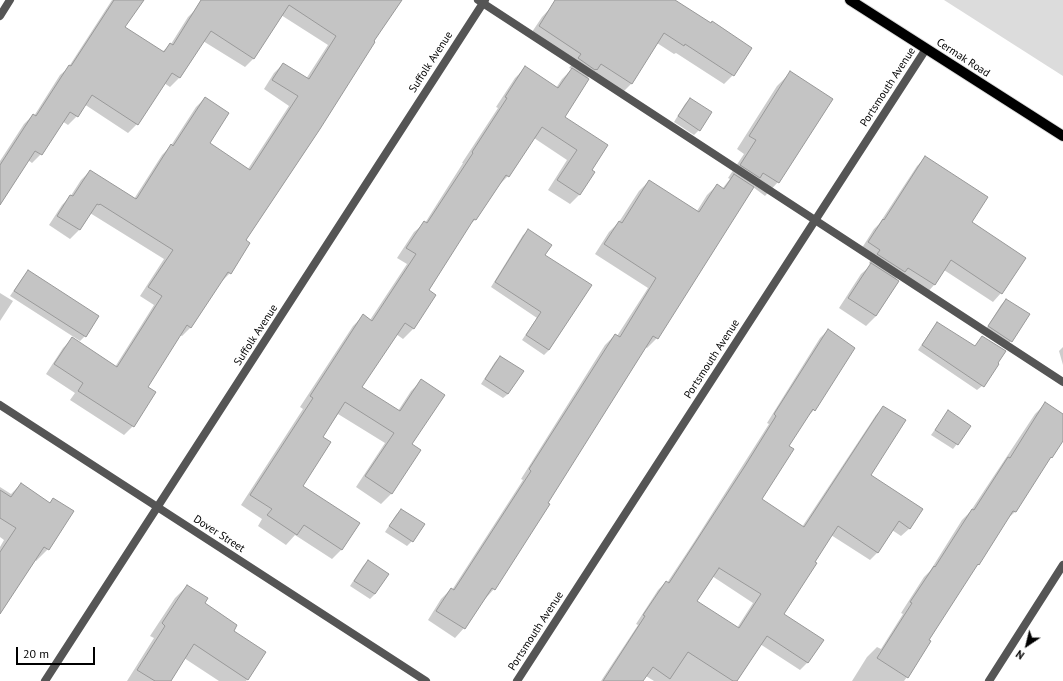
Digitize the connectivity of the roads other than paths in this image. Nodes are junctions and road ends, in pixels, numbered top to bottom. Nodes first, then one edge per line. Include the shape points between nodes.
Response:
1 (10, 0) edge
2 (850, 0) edge
3 (482, 1) edge
4 (0, 16) edge
5 (926, 49) junction
6 (1063, 136) edge
7 (815, 220) junction
8 (1063, 382) edge
9 (0, 405) edge
10 (158, 507) junction
11 (1063, 565) edge
12 (45, 681) edge
13 (426, 681) edge
14 (517, 681) edge
15 (989, 681) edge

1 - 4 street
2 - 5 main road, Cermak Road
3 - 7 street
3 - 10 street, Suffolk Avenue
5 - 6 main road, Cermak Road
5 - 7 street, Portsmouth Avenue
7 - 8 street
7 - 14 street, Portsmouth Avenue
9 - 10 street, Dover Street
10 - 12 street, Suffolk Avenue
10 - 13 street, Dover Street
11 - 15 street

